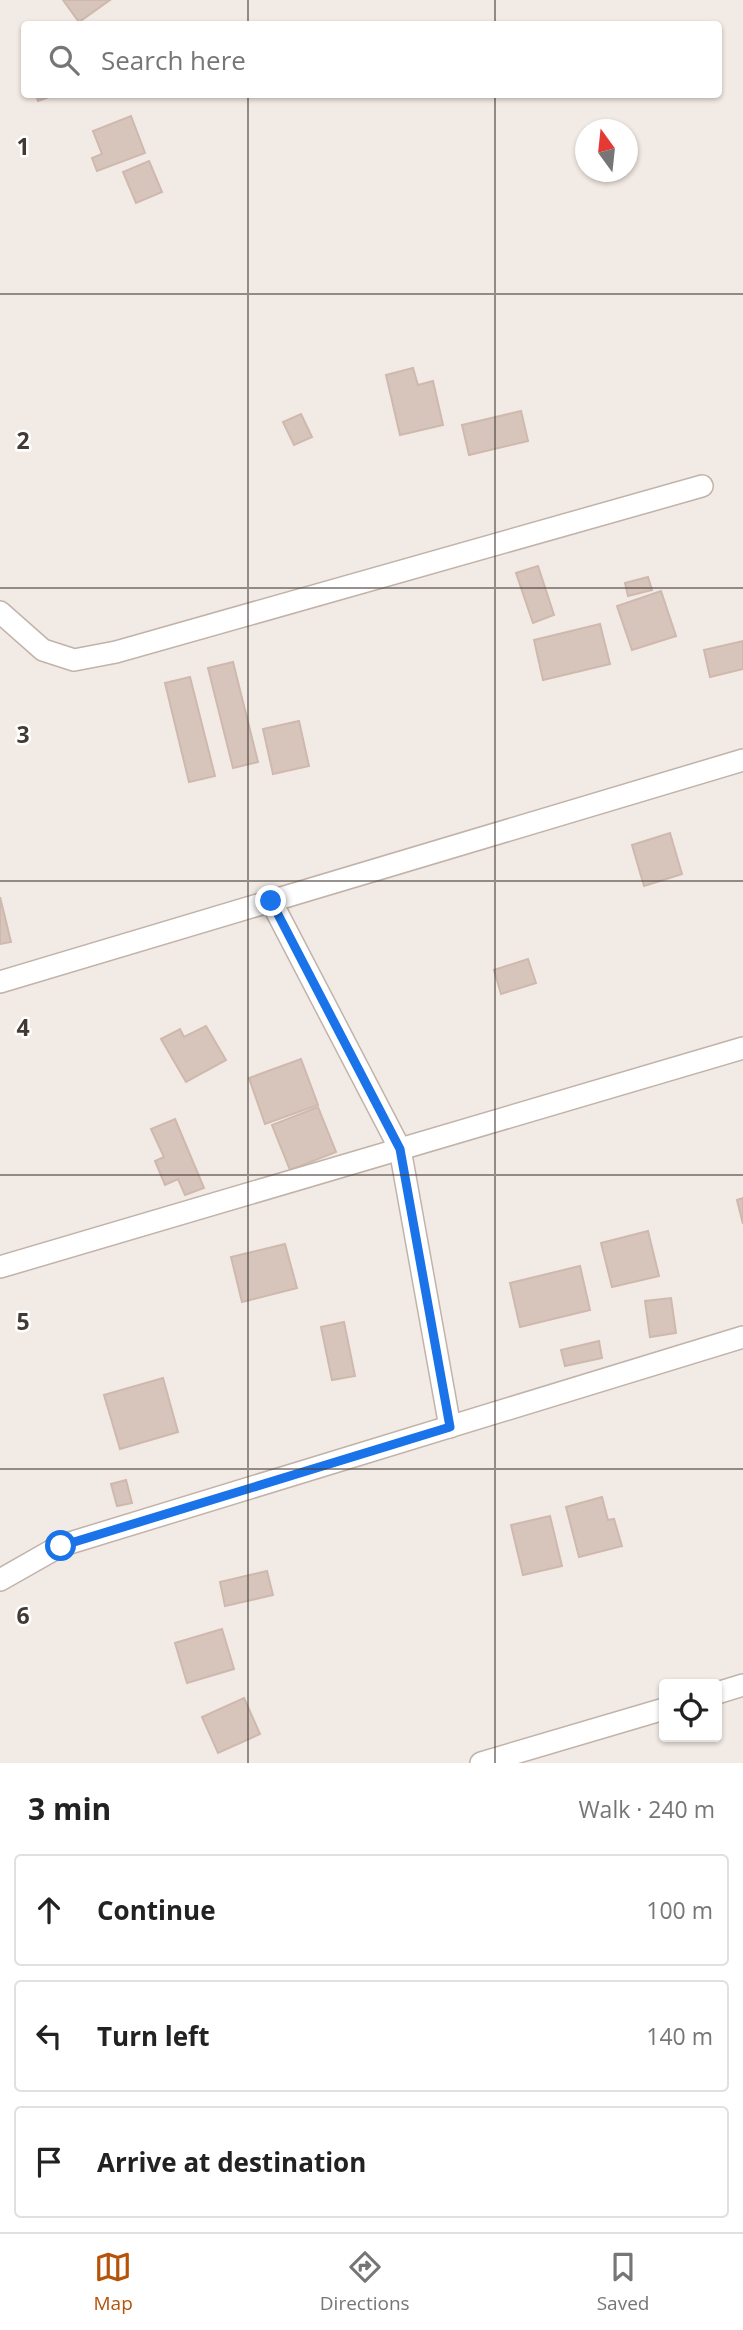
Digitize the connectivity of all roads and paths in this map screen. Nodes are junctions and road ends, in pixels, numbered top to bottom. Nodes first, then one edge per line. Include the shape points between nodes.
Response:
1 (702, 486) dead end
2 (0, 612) edge
3 (743, 760) edge
4 (271, 901) junction
5 (0, 982) edge
6 (743, 1048) edge
7 (400, 1149) junction
8 (0, 1267) edge
9 (743, 1337) edge
10 (450, 1427) junction
11 (0, 1580) edge
12 (743, 1685) edge
13 (722, 1691) edge
14 (659, 1710) edge
15 (481, 1763) edge

1 - 2 street via 116,652 74,660 43,650
3 - 4 street
4 - 5 street
4 - 7 street
6 - 7 street
7 - 8 street
7 - 10 street
9 - 10 street
10 - 11 street via 61,1546
12 - 13 street
14 - 15 street

